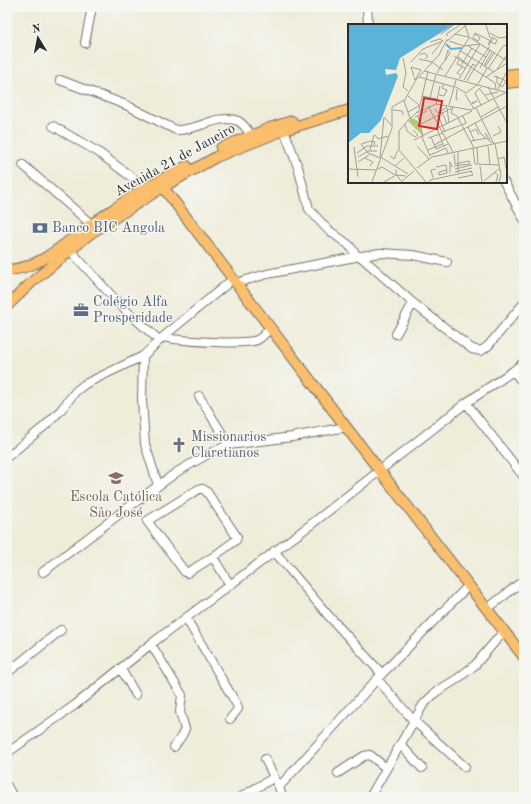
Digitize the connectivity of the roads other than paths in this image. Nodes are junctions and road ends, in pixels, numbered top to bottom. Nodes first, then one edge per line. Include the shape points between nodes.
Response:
1 (92, 7) edge
2 (367, 7) edge
3 (368, 24) edge
4 (85, 44) dead end
5 (524, 73) edge
6 (507, 75) edge
7 (60, 80) dead end
8 (524, 81) edge
9 (507, 83) edge
10 (348, 104) edge
11 (348, 110) edge
12 (53, 126) dead end
13 (284, 130) junction
14 (251, 135) junction
15 (23, 164) dead end
16 (505, 183) edge
17 (163, 187) junction
18 (146, 188) junction
19 (524, 219) edge
20 (91, 224) junction
21 (70, 250) junction
22 (358, 256) junction
23 (447, 262) dead end
24 (7, 266) edge
25 (27, 266) junction
26 (7, 270) edge
27 (235, 281) junction
28 (413, 303) junction
29 (524, 303) edge
30 (7, 305) edge
31 (271, 328) junction
32 (396, 334) dead end
33 (161, 338) junction
34 (143, 356) junction
35 (524, 362) edge
36 (513, 371) junction
37 (524, 384) edge
38 (199, 396) dead end
39 (466, 403) junction
40 (346, 427) junction
41 (229, 445) junction
42 (7, 457) edge
43 (380, 470) junction
44 (524, 477) edge
45 (158, 485) junction
46 (274, 551) junction
47 (213, 557) junction
48 (43, 572) dead end
49 (524, 580) edge
50 (230, 584) junction
51 (469, 585) junction
52 (487, 610) junction
53 (186, 618) junction
54 (61, 630) dead end
55 (504, 631) junction
56 (151, 644) junction
57 (522, 651) edge
58 (121, 669) junction
59 (7, 673) edge
60 (380, 677) junction
61 (136, 695) dead end
62 (230, 719) dead end
63 (413, 720) junction
64 (400, 744) junction
65 (174, 747) dead end
66 (7, 753) edge
67 (265, 759) dead end
68 (465, 767) dead end
69 (386, 768) junction
70 (422, 768) dead end
71 (338, 773) dead end
72 (273, 778) junction
73 (7, 786) edge
74 (279, 787) junction
75 (13, 797) edge
76 (241, 797) edge
77 (282, 797) edge
78 (370, 797) edge

1 - 4 street
2 - 3 street
5 - 6 main road
7 - 14 street via 126,105 176,130 195,128 224,119 237,121
8 - 9 main road
10 - 14 main road, Avenida 21 de Janeiro
11 - 13 main road, Avenida 21 de Janeiro
12 - 18 street via 98,152
13 - 17 main road, Avenida 21 de Janeiro via 216,157
13 - 22 street via 298,167 309,209
14 - 18 main road, Avenida 21 de Janeiro
15 - 20 street
16 - 19 street
17 - 21 main road, Avenida 21 de Janeiro via 92,232
17 - 27 main road
18 - 20 main road, Avenida 21 de Janeiro
20 - 25 main road, Avenida 21 de Janeiro via 52,254
21 - 30 main road, Avenida 21 de Janeiro
21 - 33 street via 122,307
22 - 23 street via 380,253 413,255
22 - 27 street
22 - 28 street
24 - 25 main road
25 - 26 main road
27 - 31 main road
27 - 33 street
28 - 29 street via 472,349 481,351
28 - 32 street
31 - 33 street via 259,339 246,342
31 - 40 main road
33 - 34 street
34 - 42 street via 85,384 46,425
34 - 45 street via 145,444
35 - 36 street
36 - 37 street
36 - 39 street
38 - 41 street
39 - 43 street
39 - 44 street
40 - 41 street
40 - 43 main road
41 - 45 street via 192,462
43 - 46 street
43 - 51 main road
45 - 48 street
46 - 50 street
46 - 60 street
47 - 47 street via 237,537 202,489 147,520 184,572 187,573
47 - 50 street
49 - 52 street
50 - 53 street
51 - 52 main road
51 - 60 street
52 - 55 main road
53 - 56 street
53 - 62 street via 237,705 238,709
54 - 59 street
55 - 57 main road
55 - 63 street via 475,665 436,692
56 - 58 street
56 - 65 street via 182,695 180,712 185,729
58 - 61 street
58 - 66 street
60 - 63 street
60 - 74 street
63 - 64 street
63 - 68 street
64 - 69 street
64 - 70 street
67 - 72 street
69 - 71 street via 370,755 364,756
69 - 78 street
72 - 74 street
72 - 76 street
73 - 75 street
74 - 77 street

